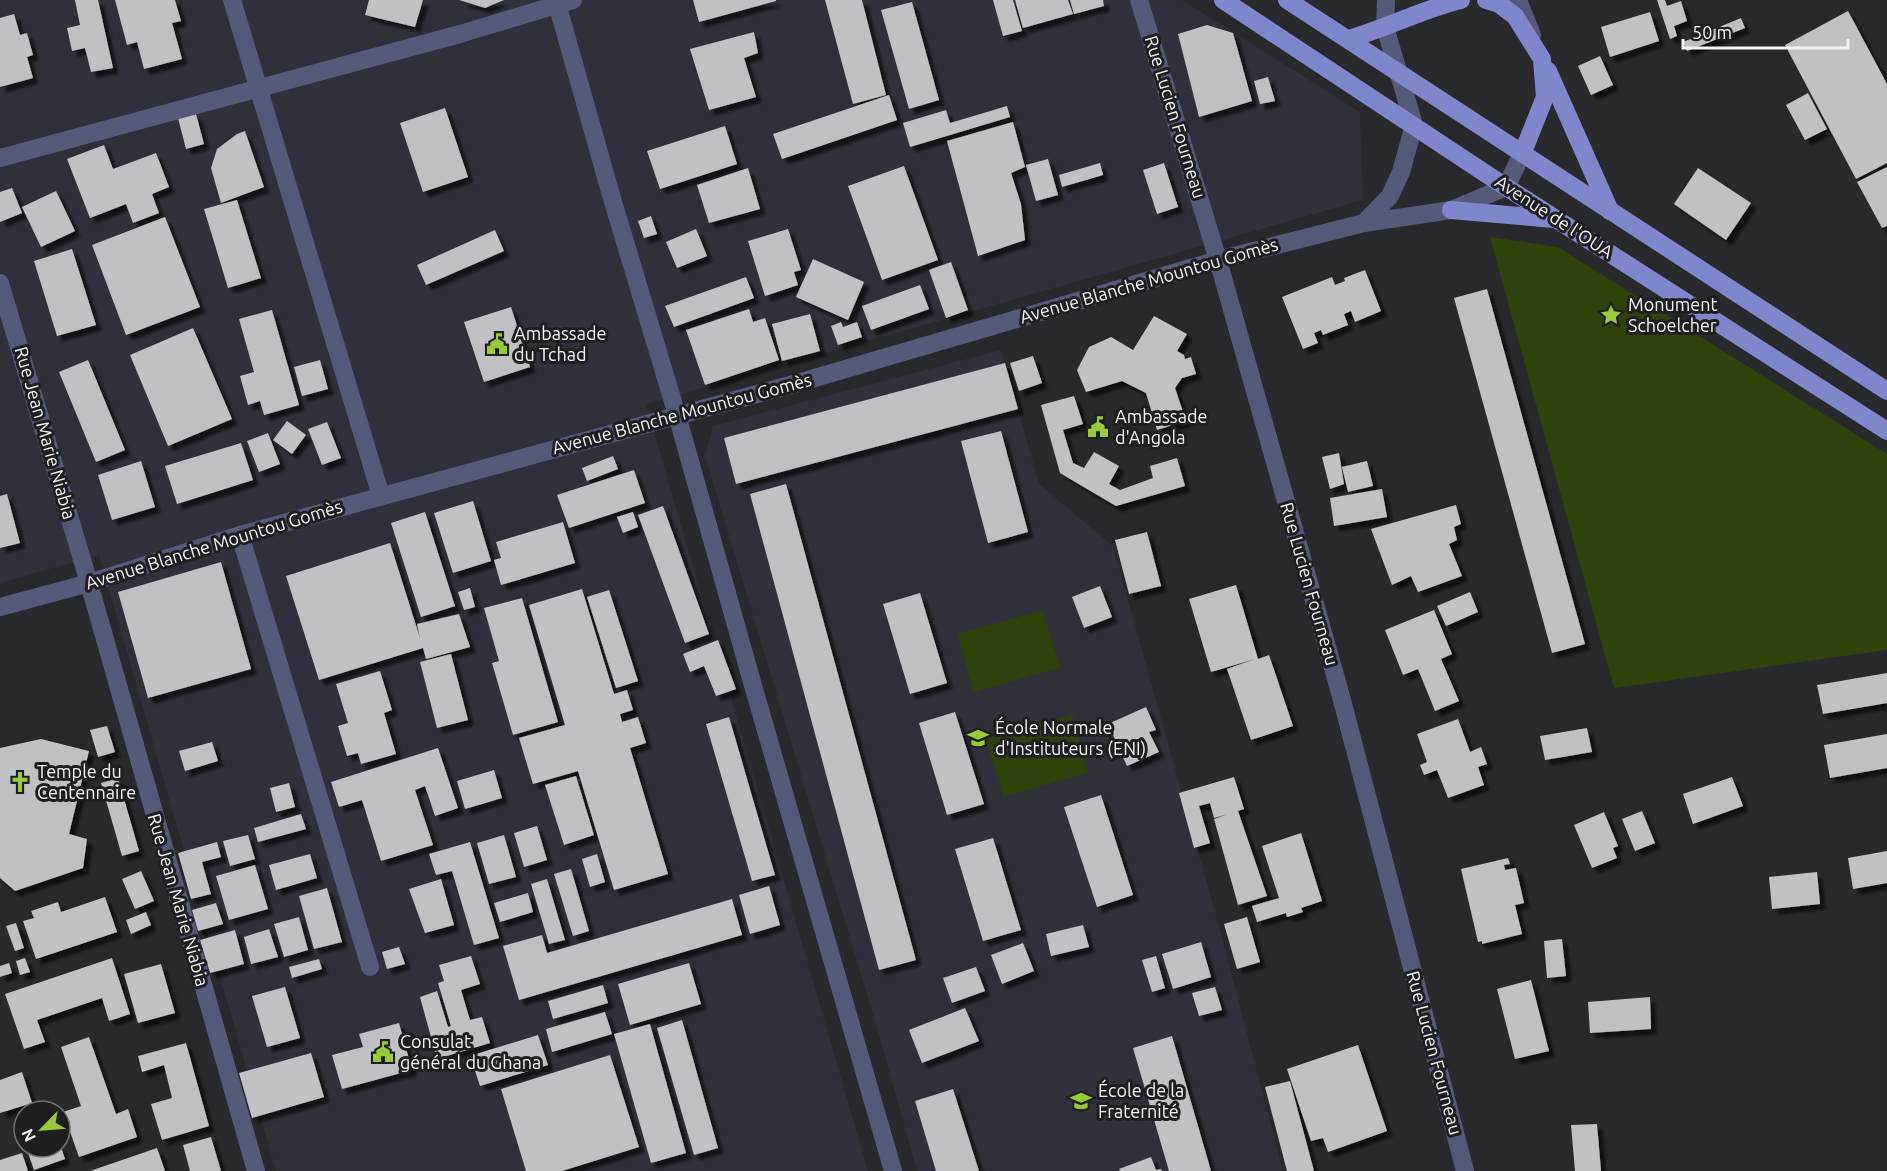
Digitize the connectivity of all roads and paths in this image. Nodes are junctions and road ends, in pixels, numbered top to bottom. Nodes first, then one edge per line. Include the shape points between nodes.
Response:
1 (232, 0) edge
2 (1139, 0) edge
3 (1223, 0) edge
4 (1287, 0) edge
5 (1386, 0) edge
6 (1461, 0) edge
7 (1486, 0) edge
8 (1518, 0) edge
9 (562, 2) edge
10 (1385, 27) junction
11 (1349, 39) junction
12 (1542, 59) junction
13 (1398, 71) junction
14 (258, 88) junction
15 (1414, 125) junction
16 (1523, 152) junction
17 (0, 158) edge
18 (1506, 187) junction
19 (1451, 210) junction
20 (1611, 212) junction
21 (1556, 219) junction
22 (1364, 223) junction
23 (1218, 260) junction
24 (0, 283) edge
25 (1887, 391) edge
26 (677, 415) junction
27 (1887, 431) edge
28 (381, 496) junction
29 (240, 535) junction
30 (89, 583) junction
31 (0, 607) edge
32 (370, 967) dead end
33 (256, 1171) edge
34 (893, 1171) edge
35 (1465, 1171) edge

1 - 14 street
2 - 23 street, Rue Lucien Fourneau
3 - 15 main road, Avenue de l'OUA
4 - 11 main road, Avenue de l'OUA
5 - 10 street
6 - 10 main road
7 - 12 main road via 1515,16
8 - 12 street
9 - 14 street via 460,34
9 - 26 street via 608,184
10 - 11 main road
10 - 13 street
11 - 13 main road, Avenue de l'OUA
12 - 16 main road via 1545,98
12 - 20 main road
13 - 15 street
13 - 16 main road, Avenue de l'OUA
14 - 17 street
14 - 28 street
15 - 18 main road, Avenue de l'OUA
15 - 22 street via 1390,196
16 - 18 street
16 - 20 main road, Avenue de l'OUA
18 - 19 street, Avenue Blanche Mountou Gomès
18 - 21 main road, Avenue de l'OUA
19 - 21 main road
19 - 22 street, Avenue Blanche Mountou Gomès
20 - 25 main road, Avenue de l'OUA
21 - 27 main road, Avenue de l'OUA
22 - 23 street, Avenue Blanche Mountou Gomès
23 - 26 street, Avenue Blanche Mountou Gomès
23 - 35 street, Rue Lucien Fourneau via 1342,700
24 - 30 street, Rue Jean Marie Niabia
26 - 28 street, Avenue Blanche Mountou Gomès
26 - 34 street
28 - 29 street, Avenue Blanche Mountou Gomès
29 - 30 street, Avenue Blanche Mountou Gomès
29 - 32 street
30 - 31 street, Avenue Blanche Mountou Gomès
30 - 33 street, Rue Jean Marie Niabia

